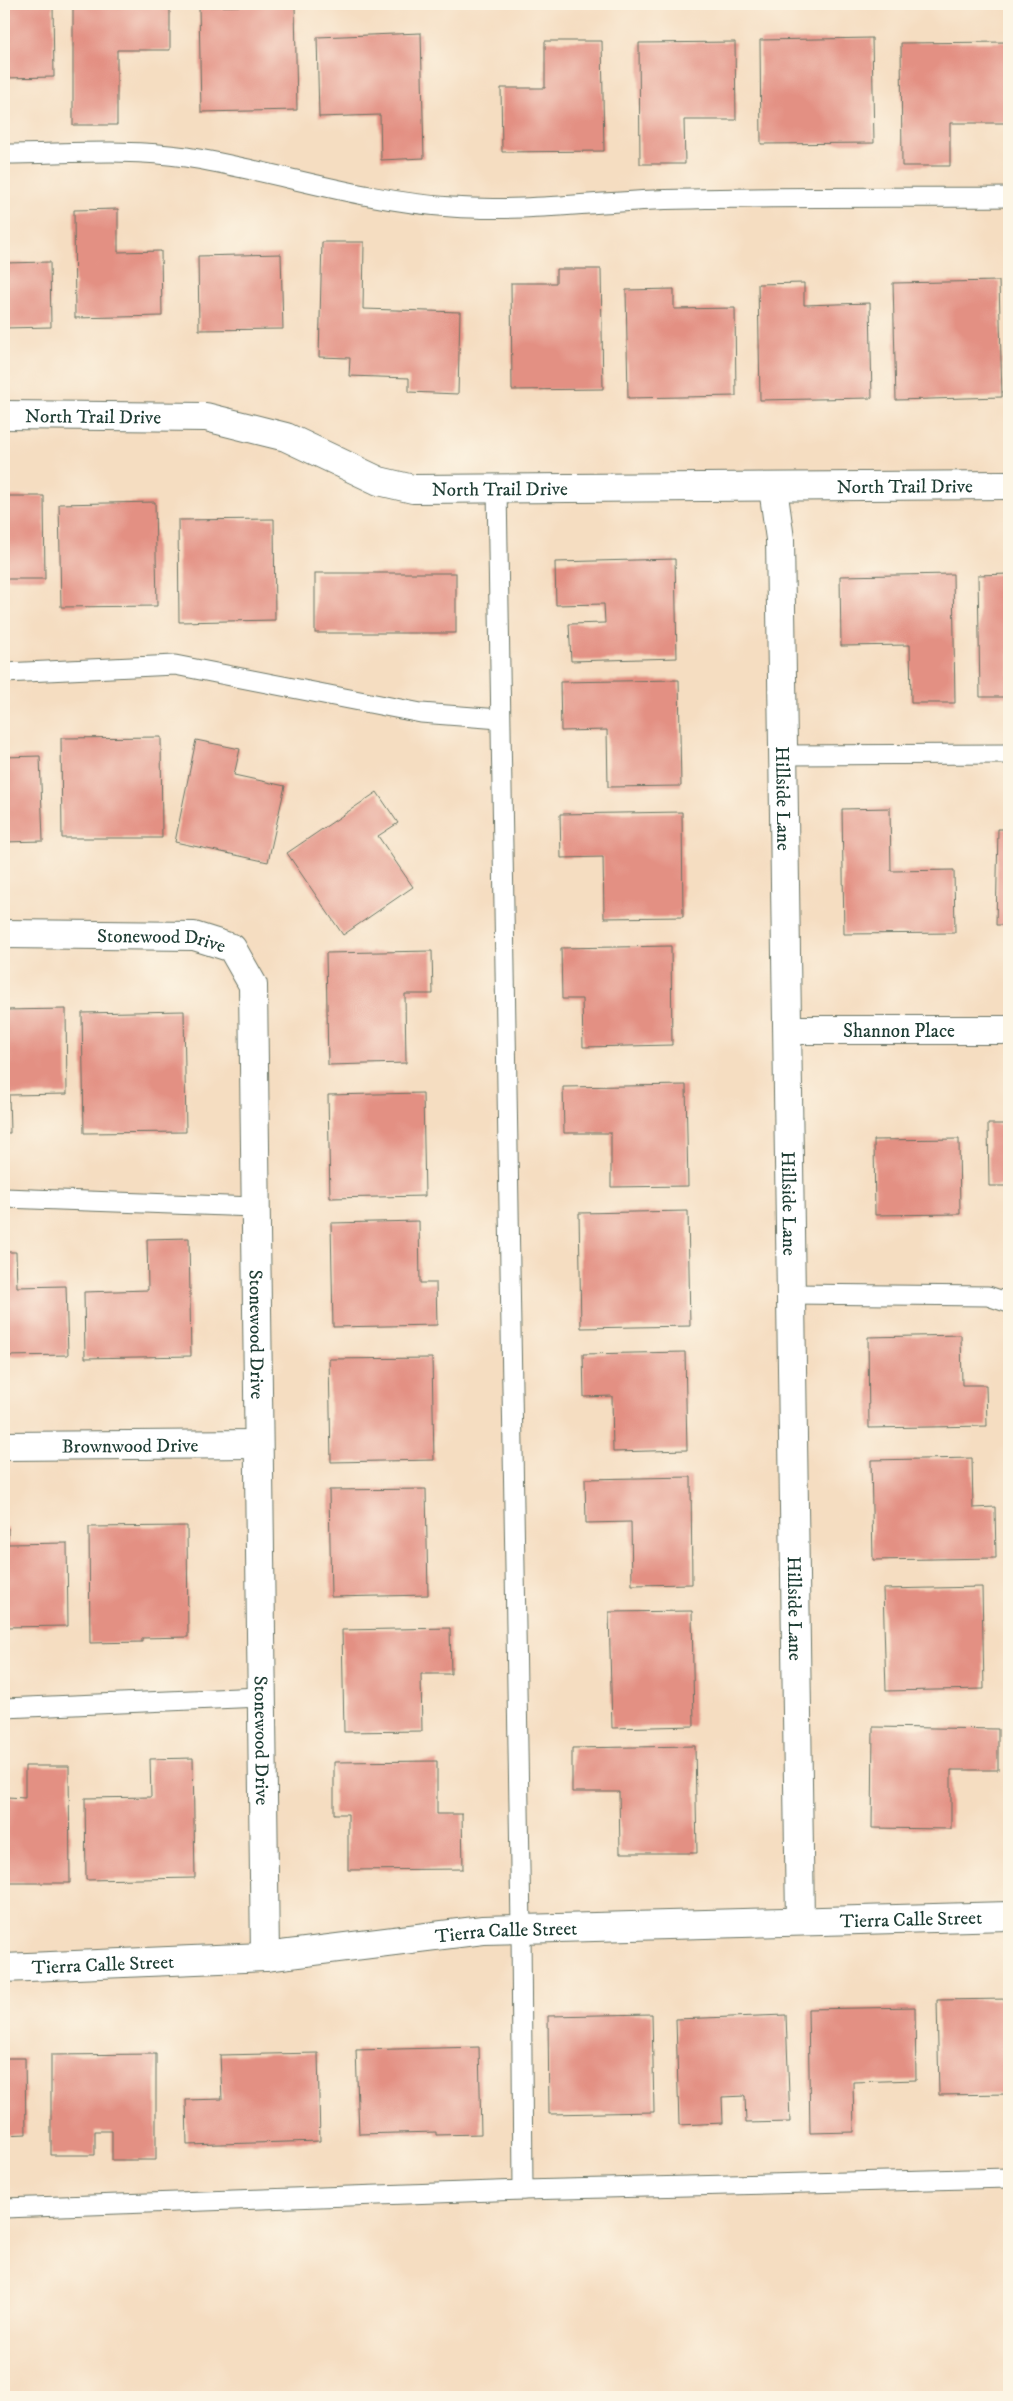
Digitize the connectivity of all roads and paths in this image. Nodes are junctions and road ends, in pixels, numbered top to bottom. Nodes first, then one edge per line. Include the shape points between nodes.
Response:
1 (4, 154) edge
2 (1009, 196) edge
3 (4, 415) edge
4 (1009, 485) edge
5 (773, 488) junction
6 (496, 489) junction
7 (4, 673) edge
8 (500, 719) junction
9 (1009, 754) edge
10 (783, 755) junction
11 (4, 934) edge
12 (788, 1030) junction
13 (1009, 1030) edge
14 (4, 1198) edge
15 (255, 1207) junction
16 (792, 1294) junction
17 (1009, 1302) edge
18 (257, 1444) junction
19 (4, 1446) edge
20 (261, 1696) junction
21 (4, 1708) edge
22 (1009, 1916) edge
23 (800, 1921) junction
24 (521, 1928) junction
25 (265, 1957) junction
26 (4, 1968) edge
27 (1009, 2178) edge
28 (523, 2190) junction
29 (4, 2208) edge

1 - 2 lane via 183,156 380,200 452,208 531,209 668,200
3 - 6 street, North Trail Drive via 206,418 286,437 379,481 413,489
4 - 5 street, North Trail Drive
5 - 6 street, North Trail Drive
5 - 10 street, Hillside Lane via 780,539
6 - 8 lane
7 - 8 lane via 175,665 421,713
8 - 24 lane
9 - 10 lane
10 - 12 street, Hillside Lane
11 - 15 street, Stonewood Drive via 194,936 232,948 253,985
12 - 13 street, Shannon Place
12 - 16 street, Hillside Lane
14 - 15 lane
15 - 18 street, Stonewood Drive
16 - 17 lane via 988,1296
16 - 23 street, Hillside Lane
18 - 19 street, Brownwood Drive
18 - 20 street, Stonewood Drive
20 - 21 lane
20 - 25 street, Stonewood Drive
22 - 23 street, Tierra Calle Street
23 - 24 street, Tierra Calle Street
24 - 25 street, Tierra Calle Street
24 - 28 lane
25 - 26 street, Tierra Calle Street
27 - 28 lane
28 - 29 lane

